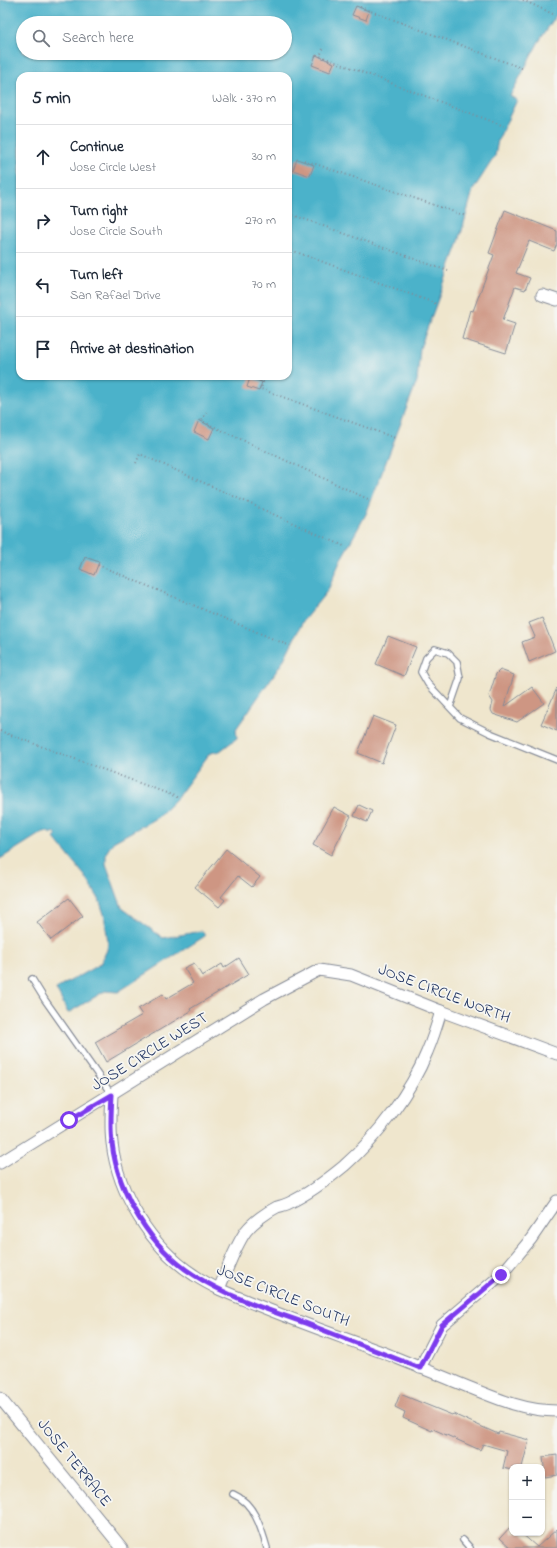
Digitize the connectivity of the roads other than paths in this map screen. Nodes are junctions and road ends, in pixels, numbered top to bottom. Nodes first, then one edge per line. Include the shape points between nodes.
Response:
1 (542, 295) dead end
2 (557, 300) edge
3 (450, 707) junction
4 (557, 760) edge
5 (319, 970) joint
6 (32, 979) dead end
7 (441, 1011) junction
8 (557, 1054) edge
9 (112, 1095) junction
10 (0, 1164) edge
11 (557, 1202) edge
12 (219, 1289) junction
13 (420, 1368) junction
14 (0, 1398) edge
15 (557, 1411) edge
16 (233, 1494) dead end
17 (463, 1540) dead end
18 (122, 1548) edge
19 (267, 1548) edge
20 (470, 1548) edge

1 - 2 street
3 - 3 lane via 428,684 421,672 426,658 435,649 448,654 458,662 460,678
3 - 4 lane via 460,718 490,733
5 - 7 street, JOSE CIRCLE NORTH via 351,975
5 - 9 street, JOSE CIRCLE WEST via 264,999
6 - 9 lane
7 - 8 street, JOSE CIRCLE NORTH
7 - 12 street via 427,1052 403,1097 369,1143 313,1189 268,1213 246,1231
9 - 10 street, JOSE CIRCLE WEST
9 - 12 street, JOSE CIRCLE SOUTH via 112,1143 121,1179 132,1204 165,1251 193,1274
11 - 13 street via 501,1275 442,1325
12 - 13 street, JOSE CIRCLE SOUTH
13 - 15 street, JOSE CIRCLE SOUTH via 507,1402 532,1409
14 - 18 street, JOSE TERRACE
16 - 19 lane via 250,1506 263,1532
17 - 20 lane

